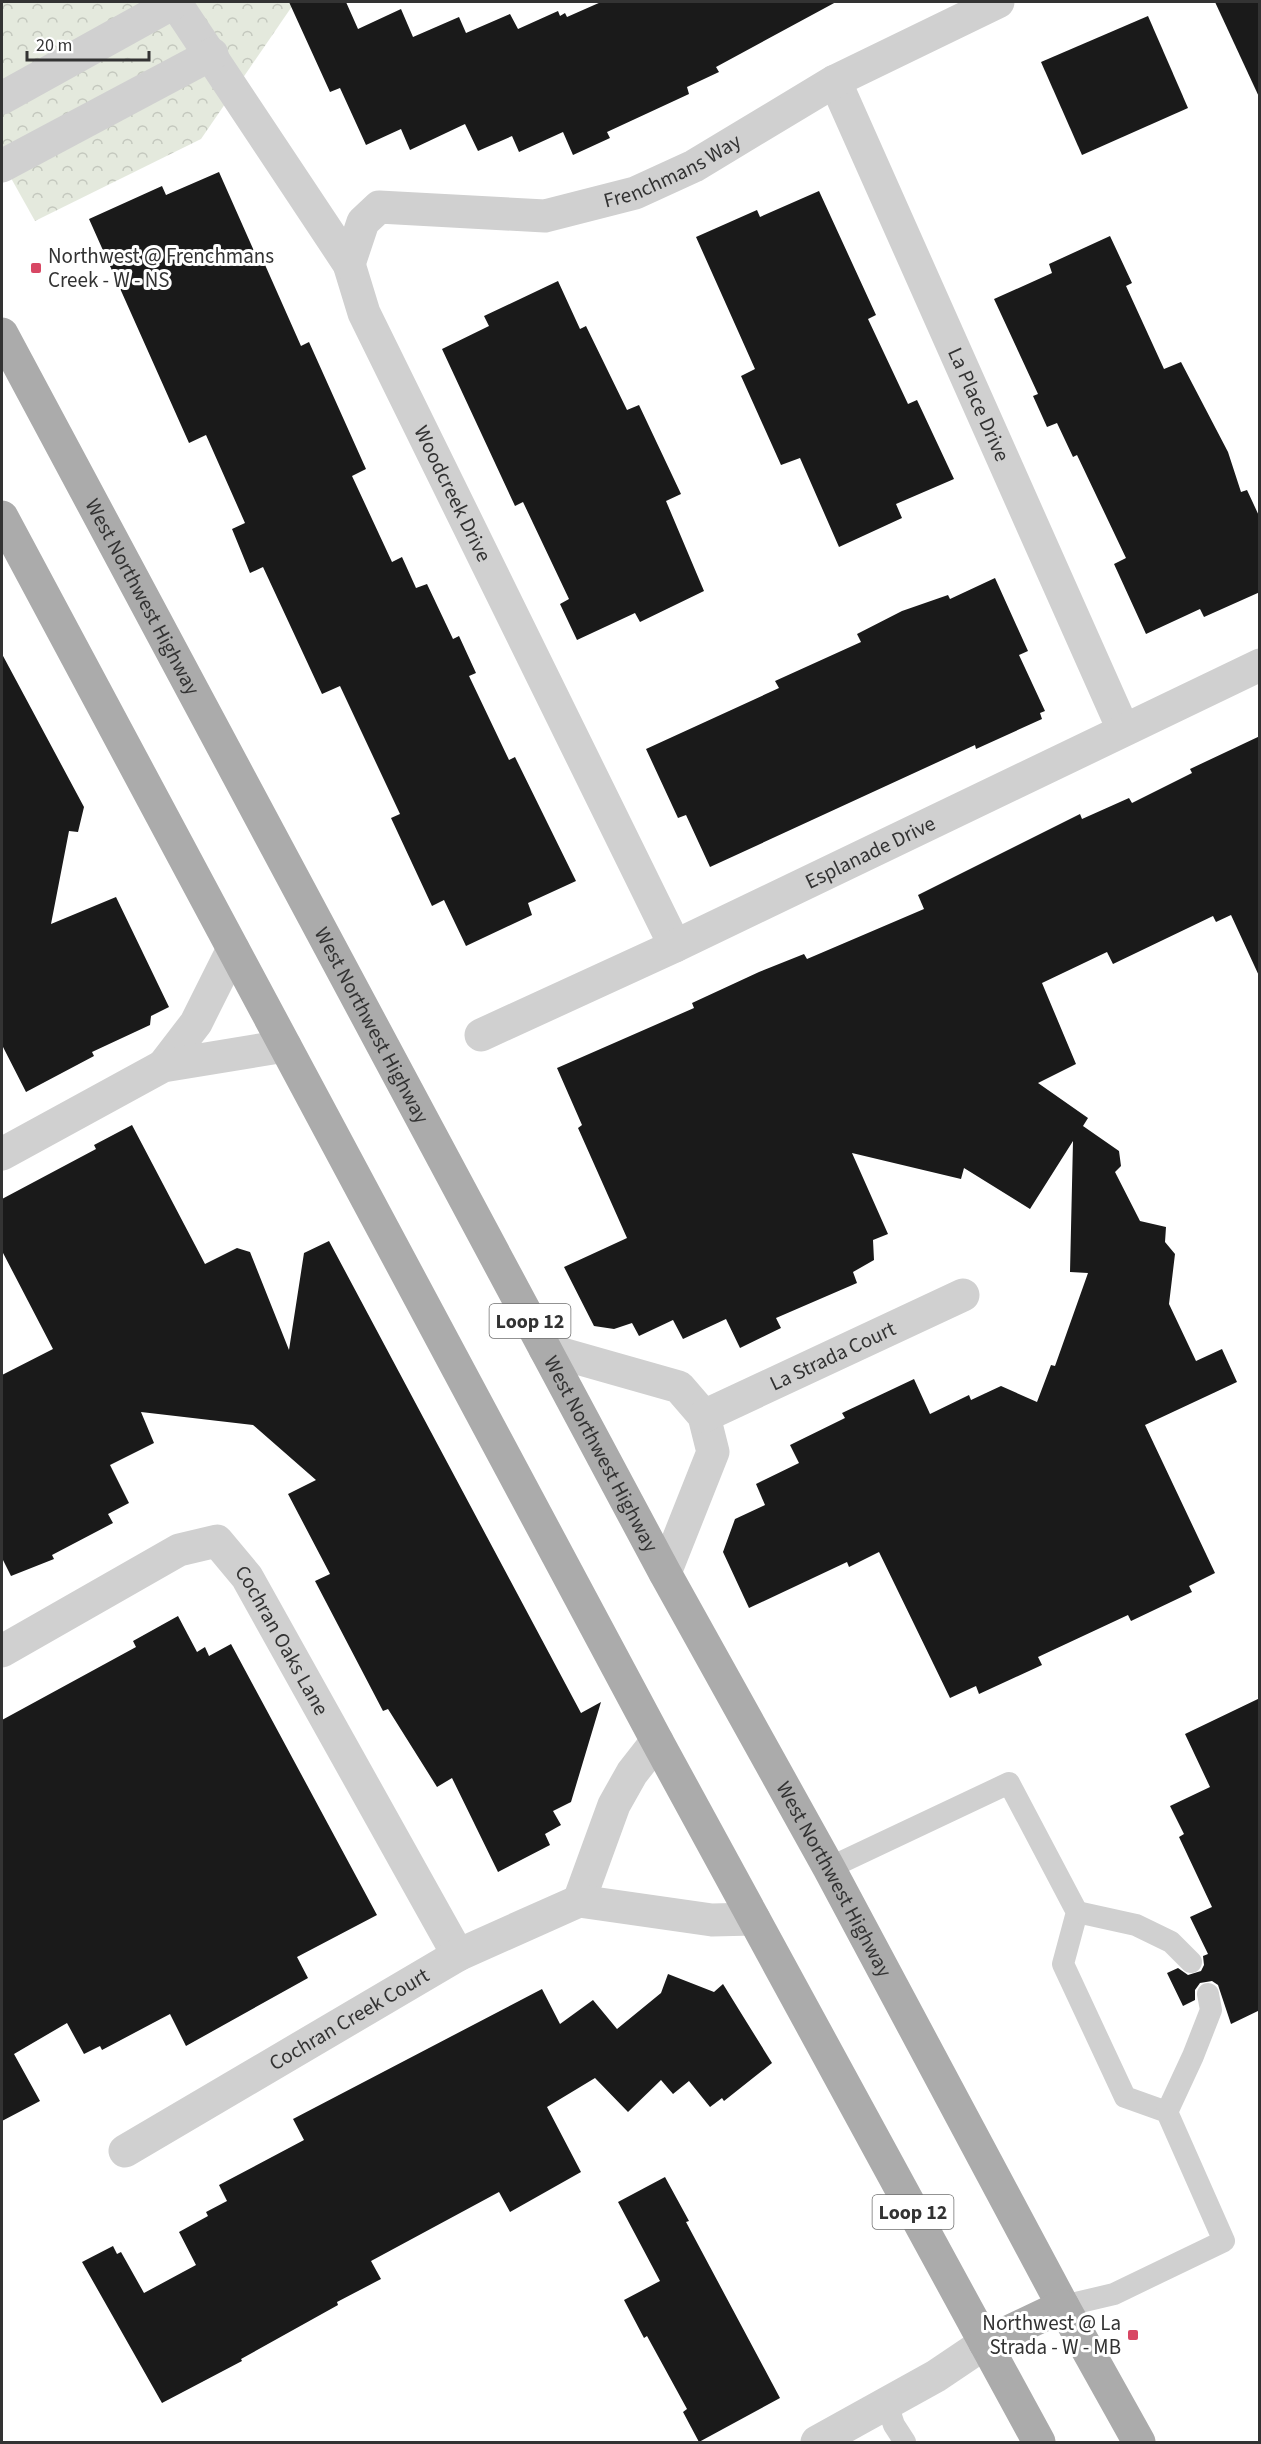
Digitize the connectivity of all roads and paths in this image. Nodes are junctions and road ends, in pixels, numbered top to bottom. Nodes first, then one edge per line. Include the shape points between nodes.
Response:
1 (175, 2) edge
2 (998, 2) edge
3 (212, 54) junction
4 (835, 81) junction
5 (2, 98) edge
6 (2, 166) edge
7 (349, 264) junction
8 (2, 334) edge
9 (2, 517) edge
10 (1260, 665) edge
11 (1123, 729) junction
12 (675, 946) junction
13 (233, 949) junction
14 (196, 1023) junction
15 (481, 1035) dead end
16 (285, 1046) junction
17 (214, 1056) junction
18 (163, 1066) junction
19 (2, 1154) edge
20 (963, 1295) dead end
21 (545, 1349) junction
22 (704, 1416) junction
23 (665, 1573) junction
24 (2, 1651) edge
25 (657, 1741) junction
26 (829, 1868) junction
27 (579, 1901) junction
28 (1077, 1912) junction
29 (754, 1919) junction
30 (458, 1955) junction
31 (1191, 1962) dead end
32 (1208, 1994) dead end
33 (1167, 2112) junction
34 (126, 2151) dead end
35 (1063, 2306) junction
36 (986, 2343) junction
37 (887, 2403) junction
38 (1034, 2441) edge
39 (817, 2442) edge
40 (905, 2442) edge
41 (1139, 2442) edge

1 - 3 street, Woodcreek Drive
1 - 5 street
2 - 4 street, Frenchmans Way
3 - 6 street
3 - 7 street, Woodcreek Drive
4 - 7 street, Frenchmans Way via 693,166 635,193 545,216 379,207 363,222
4 - 11 street, La Place Drive
7 - 12 street, Woodcreek Drive via 364,313
8 - 21 main road, West Northwest Highway / Loop 12
9 - 13 main road, Loop 12
10 - 11 street, Esplanade Drive
11 - 12 street, Esplanade Drive
12 - 15 street, Esplanade Drive
13 - 14 street
13 - 16 main road, Loop 12
14 - 17 lane via 201,1044
14 - 18 street
16 - 17 street
16 - 25 main road, Loop 12
17 - 18 street
18 - 19 street
20 - 22 street, La Strada Court
21 - 22 street via 679,1387
21 - 23 main road, West Northwest Highway / Loop 12
22 - 23 street via 713,1452
23 - 26 main road, West Northwest Highway / Loop 12
24 - 30 street, Cochran Oaks Lane via 179,1550 217,1541 247,1577
25 - 27 street via 614,1805
25 - 29 main road, Loop 12
26 - 28 lane via 1009,1783
26 - 35 main road, West Northwest Highway / Loop 12
27 - 29 street via 712,1920
27 - 30 street, Cochran Creek Court
28 - 31 lane via 1136,1925 1171,1942
28 - 33 lane via 1063,1964 1125,2097
29 - 36 main road, Loop 12
30 - 34 street, Cochran Creek Court
32 - 33 lane via 1211,2010
33 - 35 lane via 1224,2241 1114,2294
35 - 36 main road
35 - 41 main road, West Northwest Highway / Loop 12
36 - 37 street
36 - 38 main road, Loop 12
37 - 39 street
37 - 40 lane

